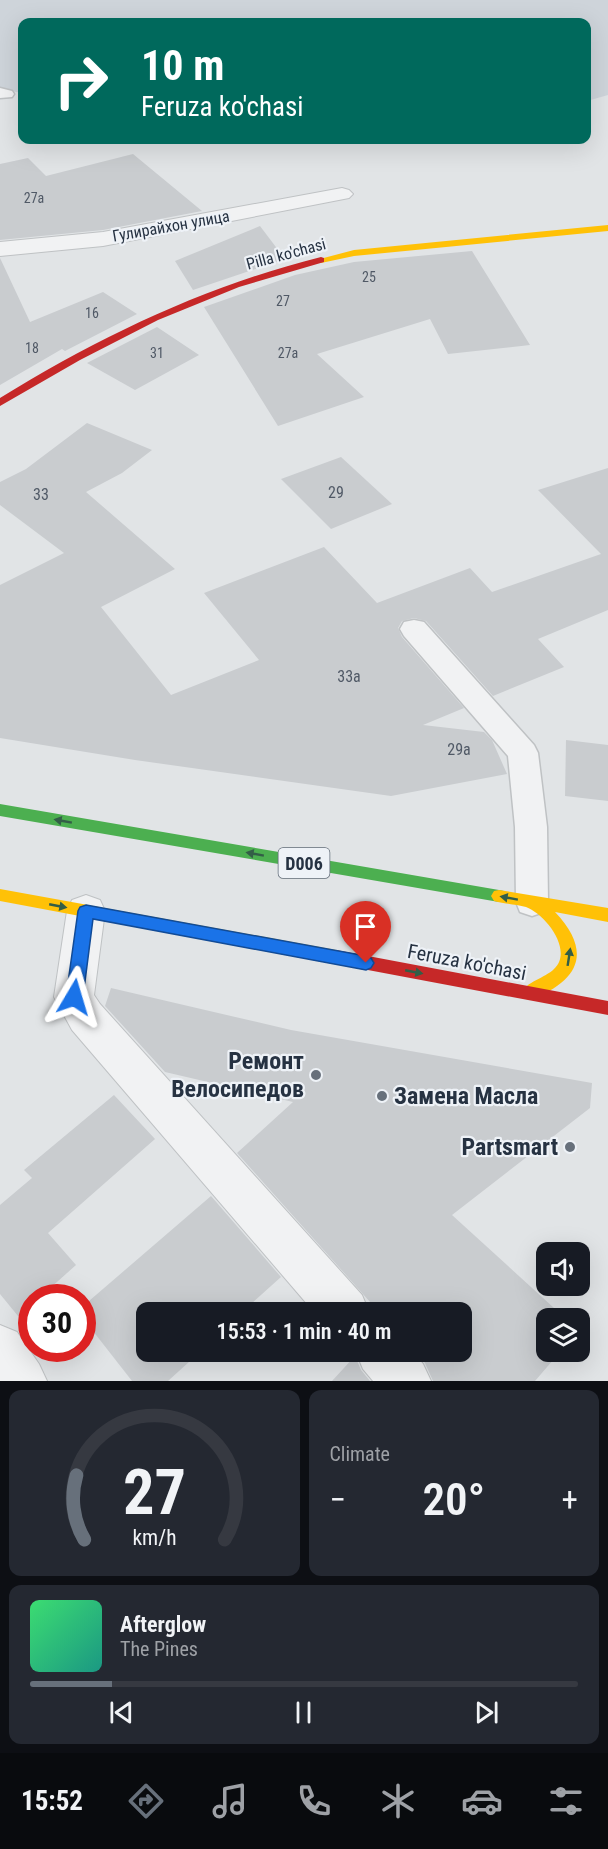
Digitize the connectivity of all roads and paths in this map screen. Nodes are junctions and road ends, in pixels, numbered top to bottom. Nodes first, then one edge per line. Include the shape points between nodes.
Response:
1 (342, 194) dead end
2 (608, 228) edge
3 (0, 249) edge
4 (0, 403) edge
5 (414, 629) dead end
6 (0, 810) edge
7 (0, 895) edge
8 (532, 902) junction
9 (86, 911) junction
10 (608, 915) edge
11 (529, 993) junction
12 (608, 1008) edge
13 (336, 1302) edge
14 (0, 1349) edge
15 (389, 1362) edge
16 (22, 1381) edge
17 (406, 1381) edge

1 - 3 street, Гулирайхон улица via 103,239
2 - 4 main road, Pilla ko'chasi via 332,257 275,272 132,326
5 - 8 lane via 523,753 531,827
8 -> 6 main road, D006
7 -> 9 main road, Feruza ko'chasi
8 - 10 main road, D006
11 -> 8 main road via 546,988 559,978 571,951 559,923
9 -> 11 main road, Feruza ko'chasi
9 - 13 street via 74,997 86,1017
11 - 12 main road, Feruza ko'chasi
14 - 16 street
15 - 17 street

